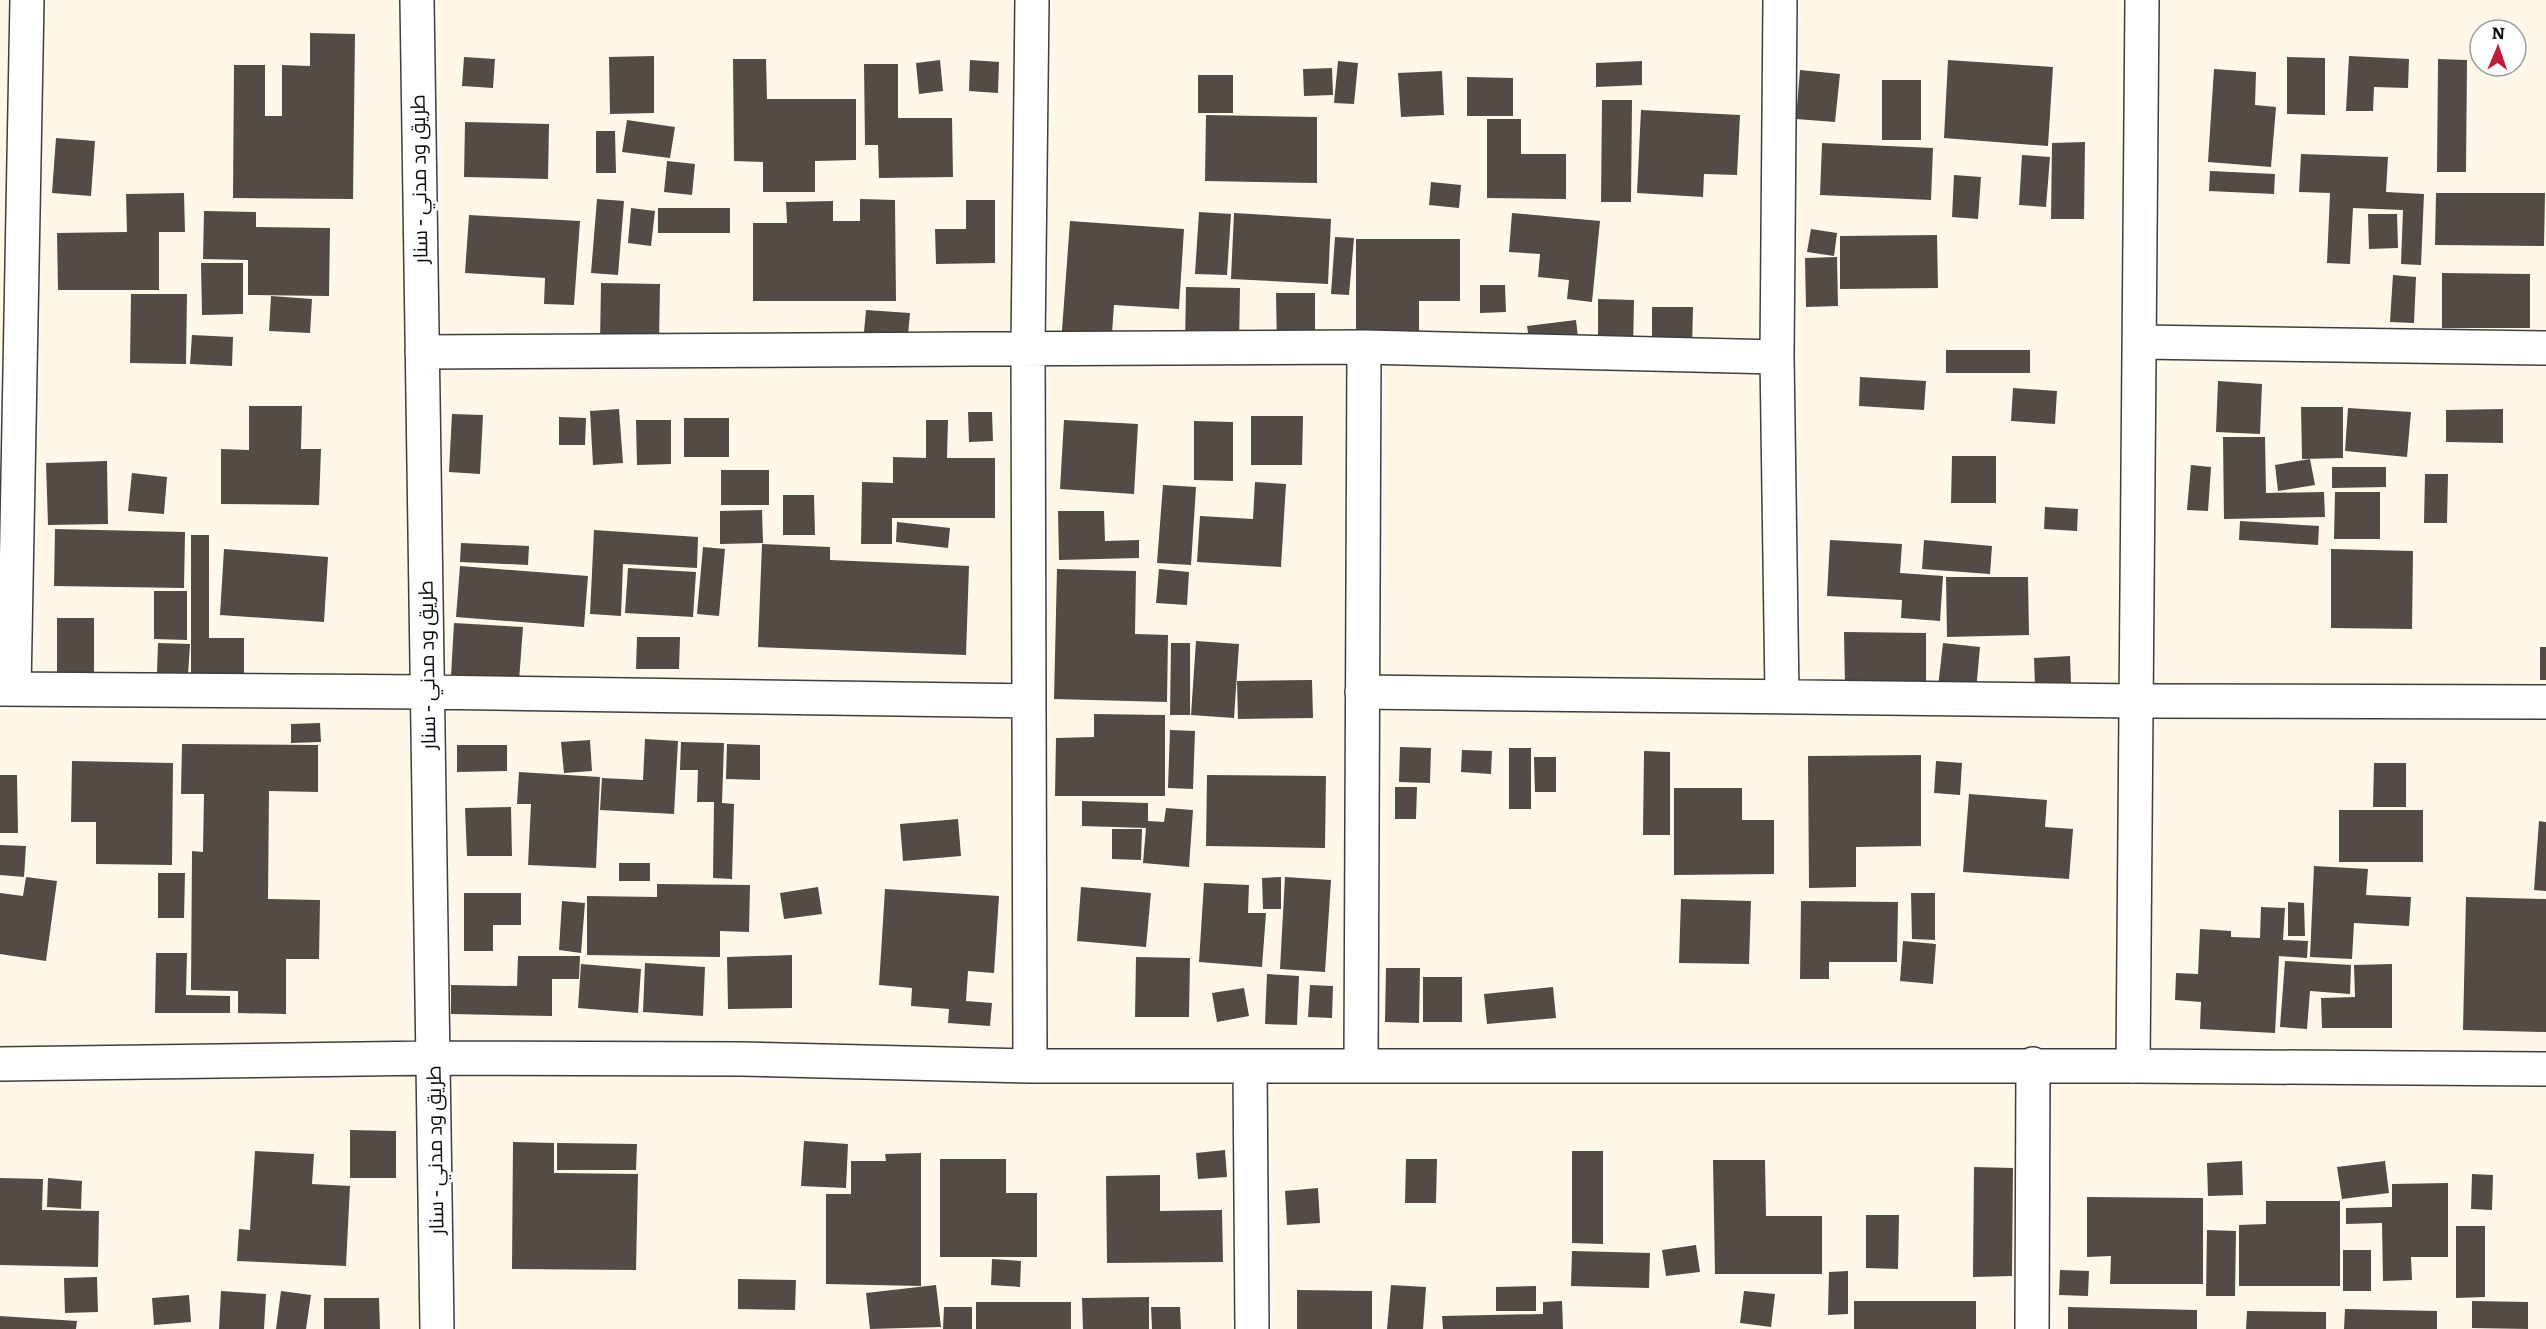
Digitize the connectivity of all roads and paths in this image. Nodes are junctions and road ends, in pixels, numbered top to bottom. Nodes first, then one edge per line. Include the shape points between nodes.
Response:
1 (27, 0) edge
2 (417, 0) edge
3 (1032, 0) edge
4 (1780, 0) edge
5 (2142, 0) edge
6 (2140, 342) junction
7 (1028, 347) junction
8 (1364, 347) junction
9 (10, 348) edge
10 (2546, 348) edge
11 (422, 352) junction
12 (1777, 357) junction
13 (7, 689) edge
14 (427, 692) junction
15 (1362, 692) junction
16 (1782, 695) junction
17 (1028, 701) junction
18 (2136, 701) junction
19 (2546, 702) edge
20 (434, 1058) junction
21 (2033, 1064) junction
22 (0, 1065) edge
23 (1361, 1065) junction
24 (1030, 1066) junction
25 (1250, 1066) junction
26 (2133, 1066) junction
27 (2546, 1069) edge
28 (437, 1329) edge
29 (1252, 1329) edge
30 (2032, 1329) edge

1 - 9 street
2 - 11 street, طريق ود مدني - سنار
3 - 7 street
4 - 12 street
5 - 6 street
6 - 10 street
6 - 18 street
7 - 8 street
7 - 11 street
7 - 17 street
8 - 12 street
8 - 15 street
9 - 13 street
11 - 14 street, طريق ود مدني - سنار
12 - 16 street
13 - 14 street
14 - 17 street
14 - 20 street, طريق ود مدني - سنار
15 - 16 street
15 - 23 street
16 - 18 street
17 - 24 street
18 - 19 street
18 - 26 street
20 - 22 street
20 - 24 street via 741,1059
20 - 28 street, طريق ود مدني - سنار
21 - 23 street
21 - 26 street
21 - 30 street
23 - 25 street
24 - 25 street
25 - 29 street
26 - 27 street

